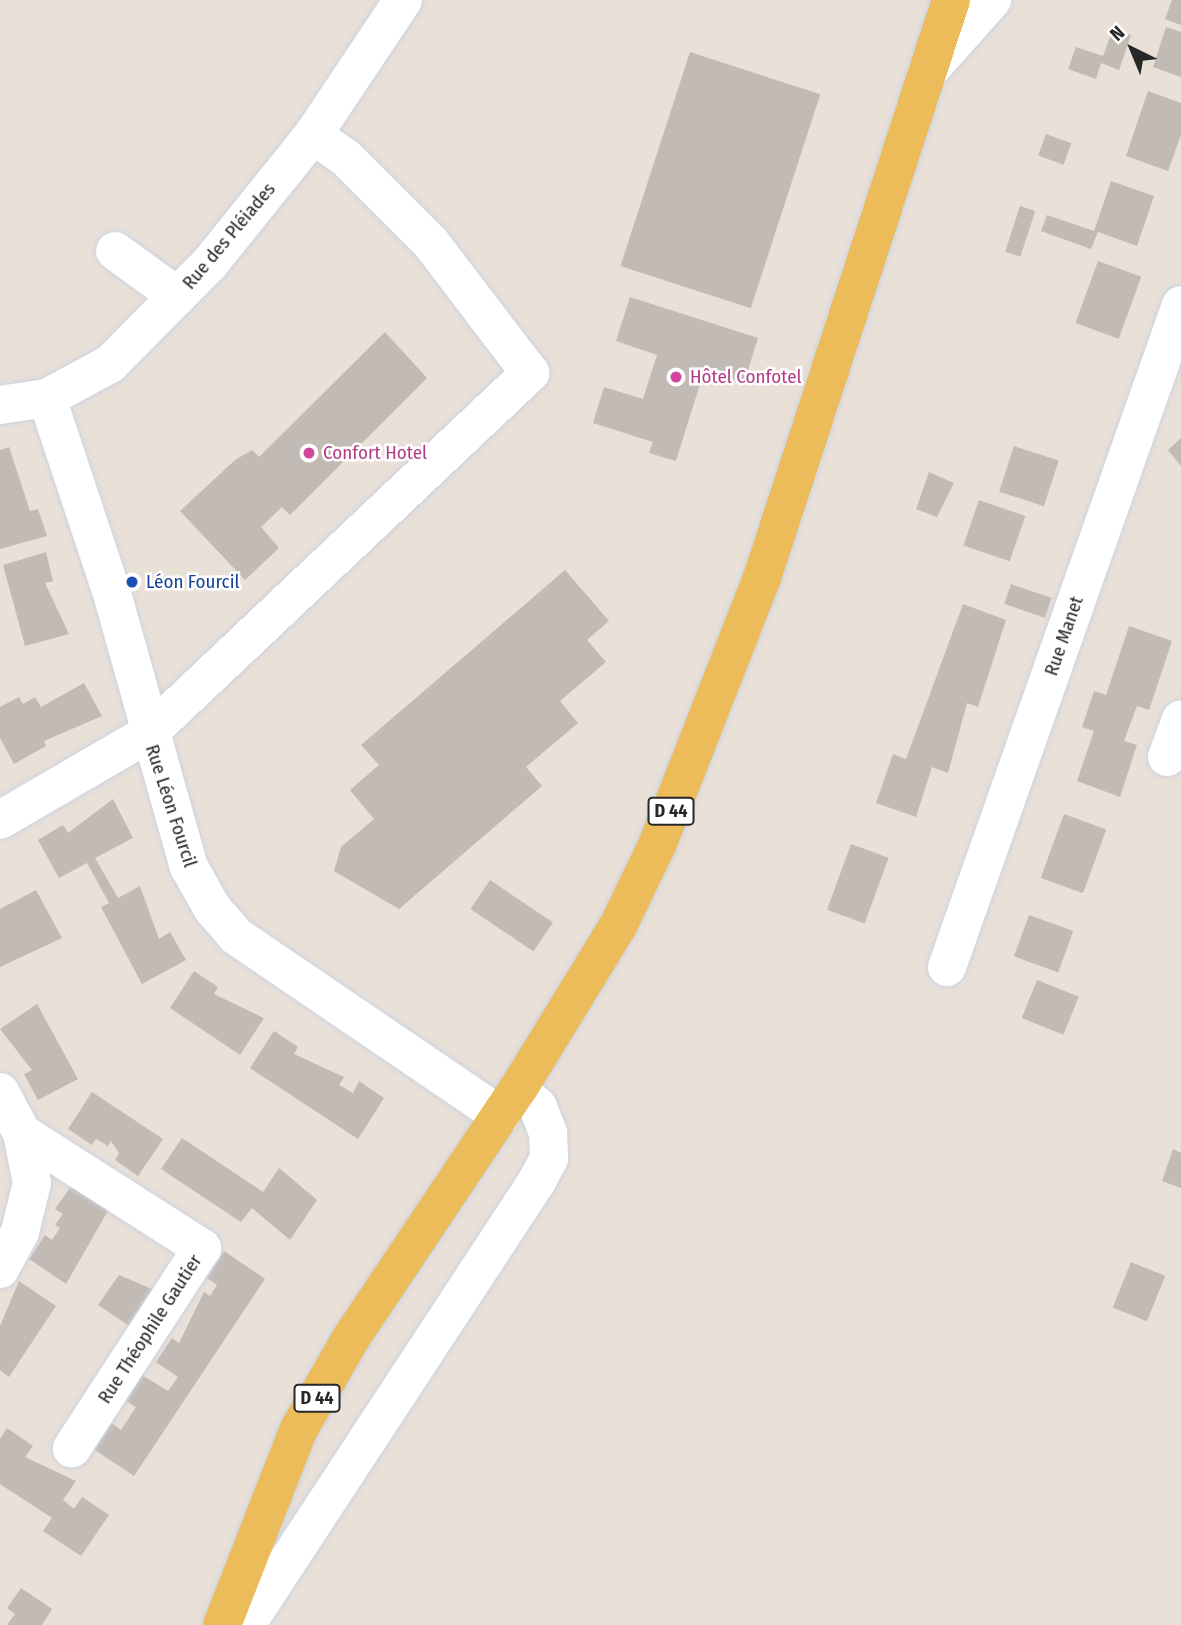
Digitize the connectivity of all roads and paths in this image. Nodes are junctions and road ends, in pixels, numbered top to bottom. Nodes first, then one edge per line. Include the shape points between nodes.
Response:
1 (403, 0) edge
2 (951, 0) edge
3 (992, 0) edge
4 (928, 73) junction
5 (313, 135) junction
6 (116, 251) dead end
7 (177, 296) junction
8 (1181, 305) edge
9 (47, 398) junction
10 (0, 405) edge
11 (1181, 719) edge
12 (149, 734) junction
13 (1167, 757) dead end
14 (0, 820) edge
15 (947, 967) dead end
16 (0, 1092) edge
17 (510, 1102) junction
18 (22, 1133) junction
19 (0, 1269) edge
20 (72, 1448) dead end
21 (222, 1625) edge
22 (246, 1625) edge

1 - 5 street, Rue des Pléiades
2 - 4 main road, D 44
3 - 4 street
4 - 17 main road, D 44 via 719,695 618,924
5 - 7 street, Rue des Pléiades
5 - 12 street via 346,158 431,243 530,373
6 - 7 street
7 - 9 street, Rue des Pléiades via 110,364
8 - 15 street, Rue Manet
9 - 10 street, Rue des Pléiades
9 - 12 street, Rue Léon Fourcil via 111,590
11 - 13 street
12 - 14 street
12 - 17 street, Rue Léon Fourcil via 189,867 236,936
16 - 18 street
17 - 21 main road, D 44 via 351,1338 299,1429
17 - 22 street, Rue Léon Fourcil via 538,1107 548,1133 549,1158
18 - 19 street via 32,1183 20,1232
18 - 20 street, Rue Théophile Gautier via 202,1248

